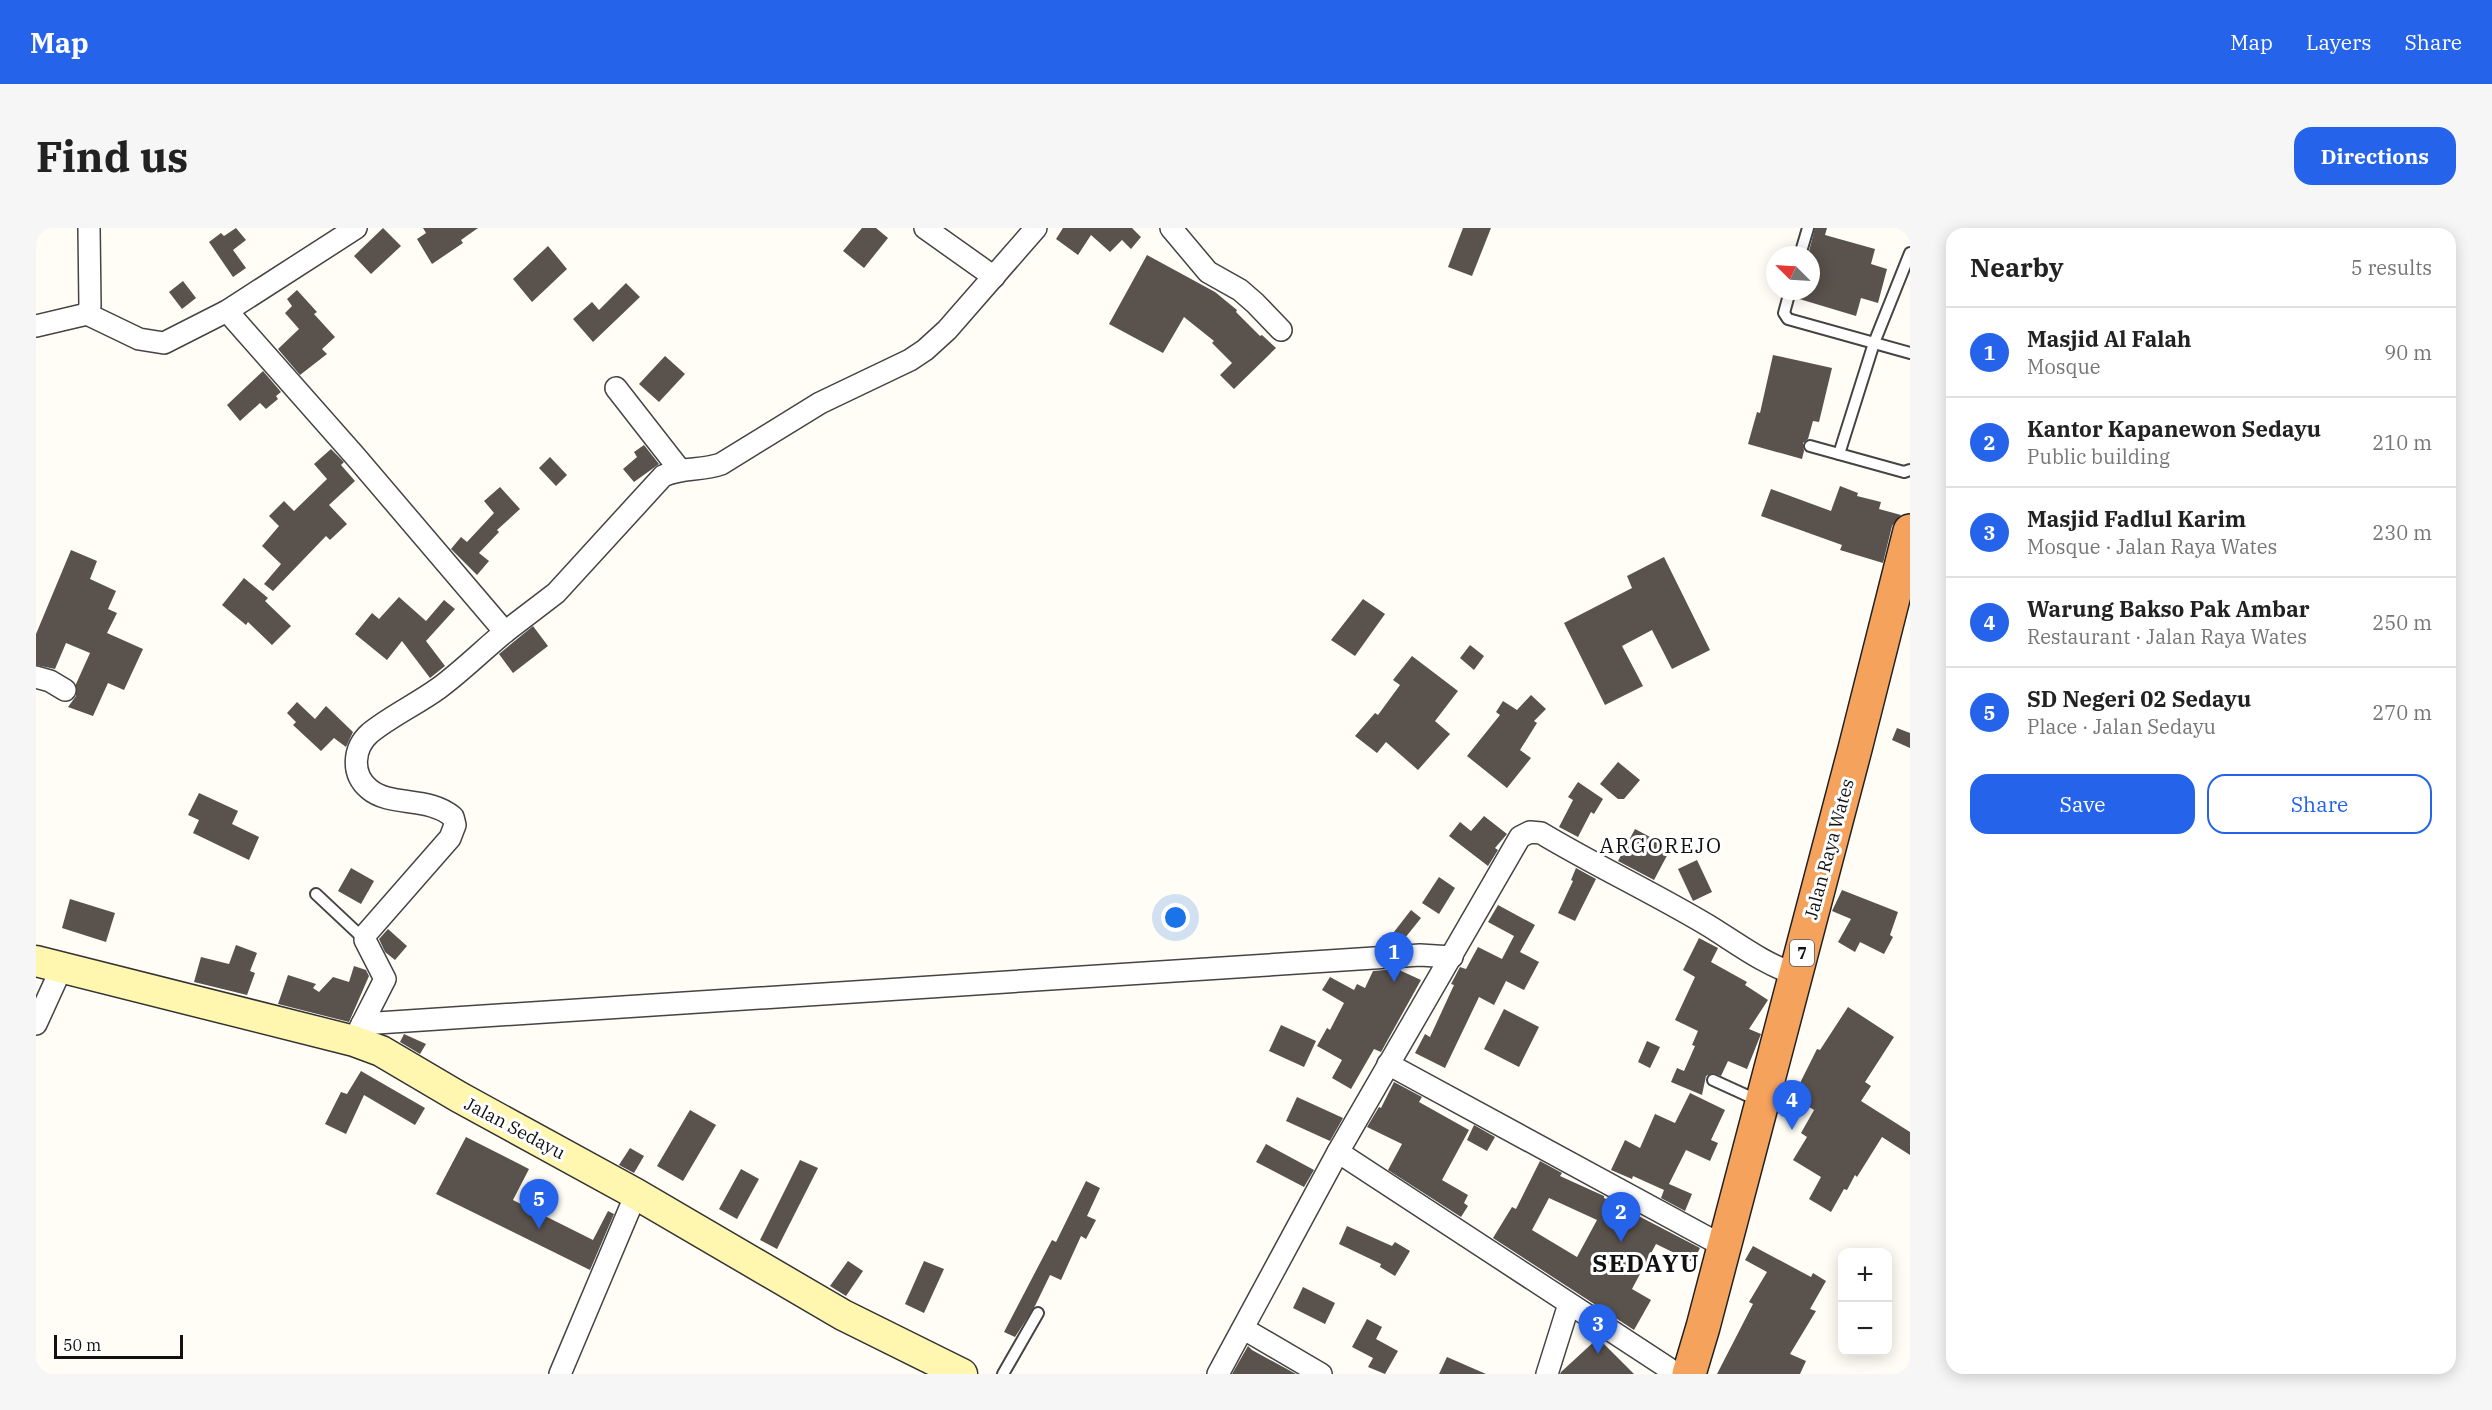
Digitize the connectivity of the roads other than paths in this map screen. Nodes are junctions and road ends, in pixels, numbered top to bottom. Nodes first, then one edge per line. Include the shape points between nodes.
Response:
1 (89, 228) edge
2 (925, 228) edge
3 (1036, 228) edge
4 (1171, 228) edge
5 (1808, 228) edge
6 (345, 231) edge
7 (1803, 246) edge
8 (1910, 253) edge
9 (994, 277) junction
10 (1788, 300) edge
11 (226, 311) junction
12 (78, 317) junction
13 (36, 326) edge
14 (1281, 330) dead end
15 (1874, 343) junction
16 (1910, 353) edge
17 (616, 388) dead end
18 (1810, 446) dead end
19 (1839, 454) junction
20 (680, 470) junction
21 (1910, 470) edge
22 (1910, 531) edge
23 (505, 632) junction
24 (36, 677) edge
25 (65, 690) dead end
26 (316, 894) dead end
27 (364, 940) junction
28 (1452, 957) junction
29 (49, 964) edge
30 (1797, 975) junction
31 (36, 1024) edge
32 (358, 1032) junction
33 (1388, 1064) junction
34 (1713, 1080) dead end
35 (1762, 1102) junction
36 (1338, 1152) junction
37 (636, 1194) junction
38 (1723, 1246) junction
39 (1569, 1304) junction
40 (1038, 1313) dead end
41 (1244, 1329) junction
42 (560, 1374) edge
43 (963, 1374) edge
44 (1003, 1374) edge
45 (1218, 1374) edge
46 (1321, 1374) edge
47 (1548, 1374) edge
48 (1672, 1374) edge
49 (1689, 1374) edge

1 - 12 street via 90,306
2 - 9 street
3 - 9 street
4 - 14 street via 1208,272 1255,303
5 - 7 lane
6 - 11 street
8 - 15 lane
9 - 20 street via 947,330 910,360 820,403 721,464
10 - 15 lane via 1784,313 1788,319
11 - 12 street via 172,340 157,343
11 - 23 street
12 - 13 street
15 - 16 lane
15 - 19 lane
17 - 20 street
18 - 19 lane
19 - 21 lane via 1904,472
20 - 23 street via 663,476 556,593
22 - 30 highway, Jalan Raya Wates / 7
23 - 27 street via 440,687 369,734 359,751 355,767 367,788 376,794 440,807 453,817 455,825 450,838 376,920
24 - 25 street
26 - 27 lane
27 - 32 street via 386,979
28 - 30 street via 1520,837 1530,832 1541,833 1708,926 1774,968
28 - 32 street via 1420,955
28 - 33 street
29 - 31 street
29 - 32 street, Jalan Sedayu
30 - 35 highway, Jalan Raya Wates / 7
32 - 37 street, Jalan Sedayu via 381,1051 459,1097
33 - 36 street
33 - 38 street
34 - 35 lane
35 - 38 highway, Jalan Raya Wates / 7
36 - 39 street
36 - 41 street
37 - 42 street
37 - 43 street, Jalan Sedayu via 843,1316
38 - 49 highway, Jalan Raya Wates / 7
39 - 47 street
39 - 48 street
40 - 44 lane
41 - 45 street
41 - 46 street

